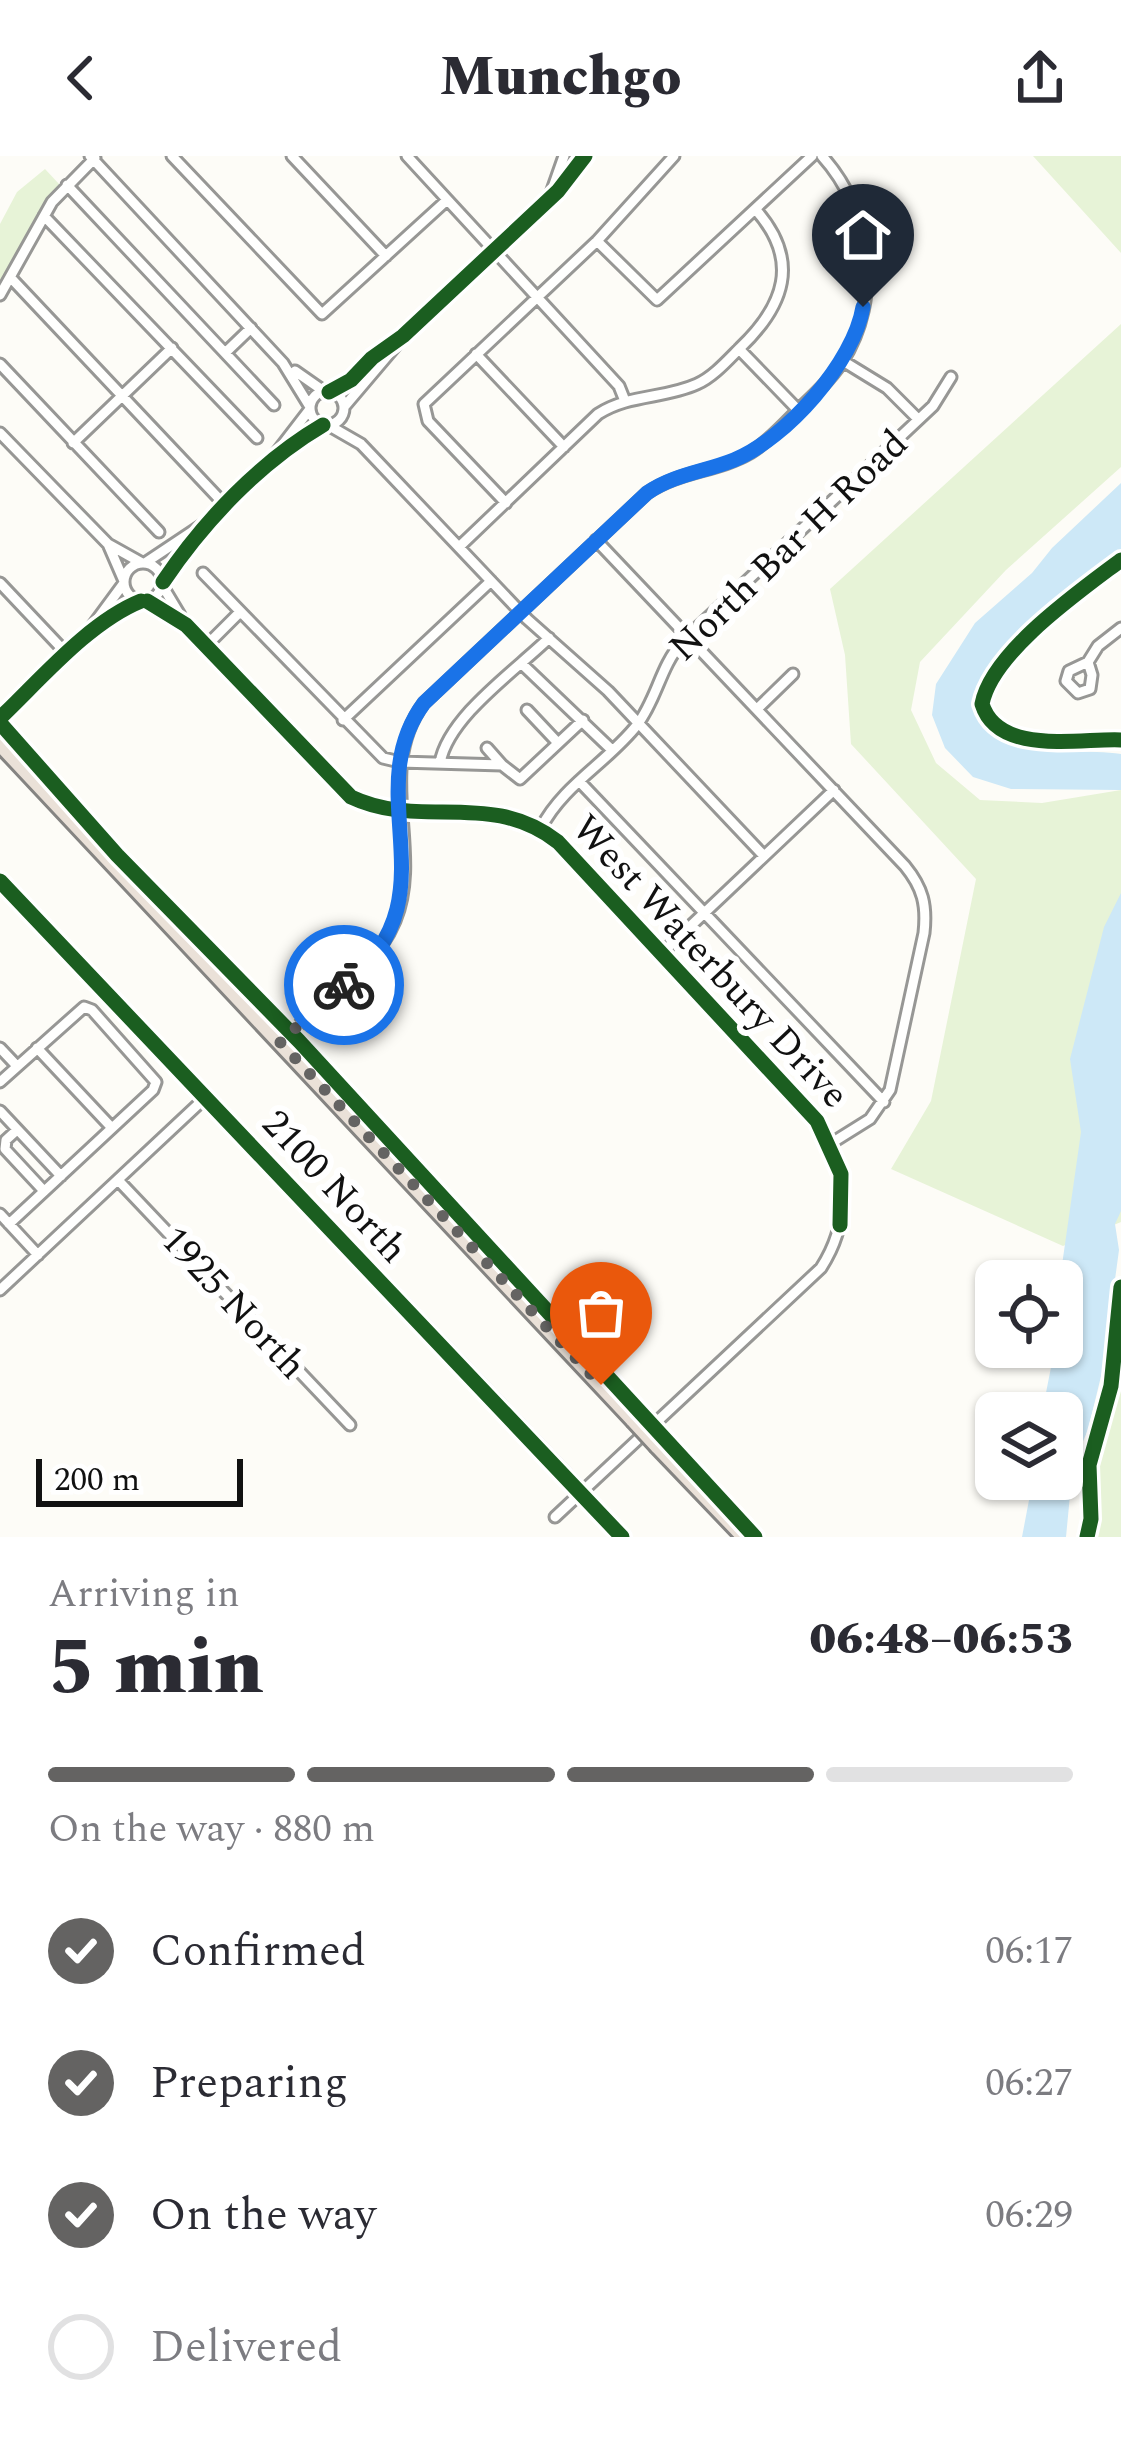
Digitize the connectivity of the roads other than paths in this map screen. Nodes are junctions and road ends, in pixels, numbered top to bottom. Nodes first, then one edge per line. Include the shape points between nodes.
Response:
1 (292, 156) edge
2 (406, 156) edge
3 (564, 156) edge
4 (585, 156) edge
5 (674, 156) edge
6 (812, 156) edge
7 (822, 156) edge
8 (93, 157) edge
9 (179, 158) edge
10 (67, 185) junction
11 (447, 200) junction
12 (545, 202) junction
13 (756, 210) junction
14 (44, 216) junction
15 (597, 241) junction
16 (492, 252) junction
17 (386, 256) junction
18 (10, 277) junction
19 (0, 296) edge
20 (535, 298) junction
21 (251, 328) junction
22 (404, 336) junction
23 (172, 348) junction
24 (740, 349) junction
25 (225, 352) junction
26 (476, 354) junction
27 (843, 361) junction
28 (284, 363) junction
29 (0, 364) edge
30 (951, 377) dead end
31 (327, 392) junction
32 (122, 396) junction
33 (625, 401) junction
34 (274, 405) dead end
35 (310, 408) junction
36 (344, 409) junction
37 (798, 410) junction
38 (918, 419) junction
39 (326, 425) junction
40 (0, 433) edge
41 (257, 438) dead end
42 (73, 443) junction
43 (361, 444) junction
44 (564, 447) junction
45 (268, 465) junction
46 (506, 503) junction
47 (225, 505) junction
48 (209, 520) junction
49 (159, 532) dead end
50 (596, 540) junction
51 (108, 544) junction
52 (459, 547) junction
53 (144, 563) junction
54 (203, 574) dead end
55 (491, 581) junction
56 (124, 582) junction
57 (0, 583) edge
58 (162, 584) junction
59 (144, 601) junction
60 (520, 612) junction
61 (240, 613) junction
62 (186, 625) junction
63 (1121, 628) edge
64 (688, 637) junction
65 (84, 638) junction
66 (549, 638) junction
67 (206, 646) junction
68 (67, 654) junction
69 (1088, 662) dead end
70 (522, 664) junction
71 (793, 674) dead end
72 (757, 709) junction
73 (527, 710) dead end
74 (0, 718) edge
75 (343, 720) junction
76 (583, 720) junction
77 (638, 723) junction
78 (558, 743) junction
79 (0, 744) edge
80 (487, 748) dead end
81 (612, 749) junction
82 (0, 762) edge
83 (400, 762) junction
84 (440, 764) junction
85 (502, 765) junction
86 (31, 777) junction
87 (579, 781) junction
88 (833, 790) junction
89 (399, 808) junction
90 (541, 828) junction
91 (764, 856) junction
92 (0, 880) edge
93 (704, 913) junction
94 (662, 952) junction
95 (280, 1042) junction
96 (0, 1048) edge
97 (37, 1048) junction
98 (17, 1066) junction
99 (0, 1082) edge
100 (205, 1098) junction
101 (884, 1102) junction
102 (0, 1111) edge
103 (112, 1128) junction
104 (17, 1130) junction
105 (830, 1144) junction
106 (61, 1176) junction
107 (118, 1180) junction
108 (44, 1191) junction
109 (0, 1214) edge
110 (9, 1224) junction
111 (38, 1255) junction
112 (0, 1270) edge
113 (10, 1281) junction
114 (0, 1290) edge
115 (350, 1425) dead end
116 (554, 1517) dead end
117 (622, 1537) edge
118 (743, 1537) edge

1 - 17 street
2 - 11 street
3 - 12 street
4 - 12 street
5 - 15 street
6 - 13 street
7 - 27 street via 849,193 866,242 860,323
8 - 10 street
8 - 21 street
9 - 17 street via 322,314
10 - 14 street
10 - 25 street
11 - 16 street
11 - 17 street
12 - 16 street
13 - 15 street via 657,300
13 - 24 street via 777,240 781,286 767,321
14 - 18 street
14 - 23 street
15 - 20 street
16 - 20 street
16 - 22 street
18 - 19 street
18 - 32 street
20 - 26 street
20 - 33 street
21 - 25 street
21 - 28 street
22 - 31 street
22 - 36 street
23 - 32 street
23 - 41 street
24 - 33 street via 699,384
24 - 37 street
25 - 34 street
26 - 44 street
26 - 46 street via 422,409
27 - 37 street
27 - 38 street
28 - 31 street
28 - 35 street
29 - 42 street
30 - 38 street, North Bar H Road
31 - 35 street
31 - 36 street
32 - 42 street
32 - 47 street
33 - 44 street
35 - 39 street
35 - 45 street
36 - 39 street
36 - 43 street
37 - 50 street via 750,453 656,487
38 - 64 street, North Bar H Road
39 - 43 street
39 - 45 street
40 - 51 street
42 - 49 street
43 - 52 street
44 - 46 street
45 - 47 street
46 - 52 street
47 - 48 street
48 - 53 street
48 - 58 street
50 - 60 street
50 - 64 street
51 - 53 street
51 - 56 street
52 - 55 street
53 - 56 street via 132,566
53 - 58 street via 158,569
54 - 61 street
55 - 60 street
55 - 75 street
56 - 59 street via 131,597
56 - 65 street
57 - 68 street
58 - 59 street
58 - 62 street, West Waterbury Drive
59 - 62 street, West Waterbury Drive
59 - 65 street
60 - 66 street
60 - 83 street via 424,703
61 - 67 street
61 - 75 street
62 - 67 street, West Waterbury Drive
63 - 69 street
64 - 72 street
64 - 77 street, North Bar H Road
65 - 68 street
66 - 70 street
66 - 77 street
67 - 89 street, West Waterbury Drive via 351,797
68 - 74 street
70 - 76 street
70 - 84 street via 455,727
71 - 72 street
72 - 88 street
73 - 78 street
75 - 83 street via 383,758
76 - 78 street
76 - 81 street
77 - 81 street, North Bar H Road
77 - 91 street
78 - 85 street via 517,779
79 - 86 highway, 2100 North
80 - 85 street
81 - 87 street, North Bar H Road
82 - 86 highway
83 - 84 street
83 - 89 street
84 - 85 street
86 - 95 highway, 2100 North
87 - 90 street, North Bar H Road
87 - 93 street
88 - 91 street
88 - 101 street via 905,866 925,901
89 - 90 street, West Waterbury Drive via 496,813
89 - 95 street via 404,880 390,932 361,971
90 - 94 street, West Waterbury Drive
91 - 93 street
92 - 100 highway, 2100 North
93 - 94 street
93 - 101 street
94 - 105 street, West Waterbury Drive via 806,1107
95 - 118 highway, 2100 North, bridge
96 - 98 street
97 - 98 street
97 - 103 street
97 - 103 street via 84,1007 155,1082
98 - 99 street
100 - 107 street
100 - 117 highway, 2100 North, bridge
101 - 105 street
102 - 104 street
103 - 106 street
104 - 106 street
104 - 108 street via 5,1149
105 - 116 street via 842,1203 821,1268
106 - 108 street
107 - 111 street
107 - 115 street, 1925 North
108 - 110 street
109 - 110 street
110 - 111 street
111 - 113 street
112 - 113 street
113 - 114 street

